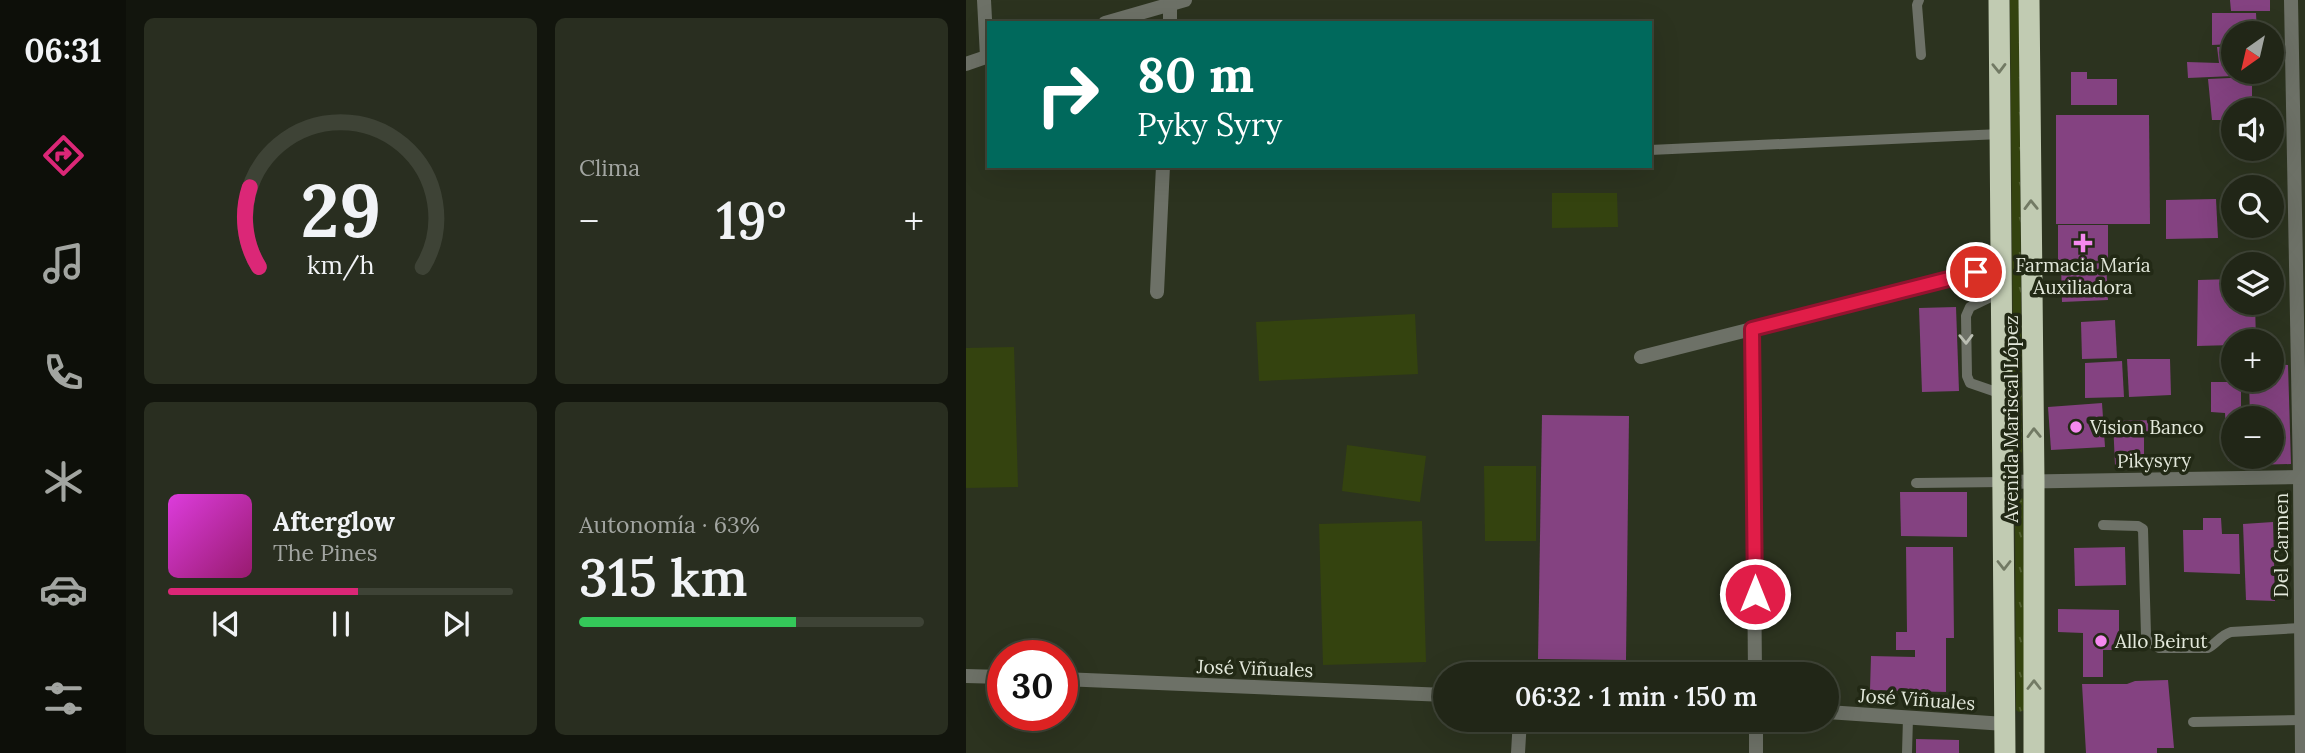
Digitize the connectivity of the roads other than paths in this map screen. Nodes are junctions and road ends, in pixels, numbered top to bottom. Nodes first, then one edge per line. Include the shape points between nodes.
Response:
1 (984, 0) edge
2 (1185, 0) edge
3 (1919, 0) edge
4 (1999, 0) edge
5 (2029, 0) edge
6 (2291, 0) edge
7 (1170, 4) junction
8 (1112, 21) edge
9 (1170, 21) edge
10 (987, 43) edge
11 (1922, 55) dead end
12 (987, 57) edge
13 (966, 64) edge
14 (2000, 134) junction
15 (1652, 150) edge
16 (1163, 168) edge
17 (2001, 266) junction
18 (1157, 292) dead end
19 (2002, 292) junction
20 (1752, 329) junction
21 (1642, 357) dead end
22 (2002, 394) junction
23 (2302, 477) edge
24 (2034, 481) junction
25 (2003, 482) junction
26 (1916, 483) dead end
27 (2103, 525) dead end
28 (2301, 628) junction
29 (1755, 662) edge
30 (966, 676) edge
31 (987, 677) edge
32 (1078, 680) edge
33 (1433, 694) edge
34 (1839, 713) edge
35 (1908, 718) junction
36 (2302, 720) junction
37 (2193, 722) dead end
38 (2005, 724) junction
39 (1519, 732) edge
40 (1756, 732) edge
41 (1518, 753) edge
42 (1756, 753) edge
43 (1907, 753) edge
44 (2005, 753) edge
45 (2034, 753) edge
46 (2302, 753) edge

1 - 10 street
2 - 7 street
3 - 11 lane
4 -> 14 highway, Avenida Mariscal López
24 -> 5 highway, Avenida Mariscal López
6 - 23 street, Del Carmen
7 - 8 street
7 - 9 street
12 - 13 street
14 - 15 lane
14 - 17 highway, Avenida Mariscal López
16 - 18 street
17 - 19 highway, Avenida Mariscal López
17 - 20 street
19 - 22 highway, Avenida Mariscal López
19 -> 22 lane via 1970,307 1966,316 1970,383
20 - 21 street
20 - 29 street
22 - 25 highway, Avenida Mariscal López
23 - 24 street, Pikysyry
23 - 28 street, Del Carmen
24 - 25 street, Pikysyry
45 -> 24 highway, Avenida Mariscal López
25 - 26 lane
25 -> 38 highway, Avenida Mariscal López
27 - 28 lane via 2143,529 2146,635 2159,648 2208,648 2231,632
28 - 36 street, Del Carmen
30 - 31 street
32 - 33 street, José Viñuales
34 - 35 street, José Viñuales
35 - 38 street, José Viñuales
35 - 43 lane
36 - 37 lane
36 - 46 street, Del Carmen
38 - 44 highway, Avenida Mariscal López
39 - 41 street
40 - 42 street

